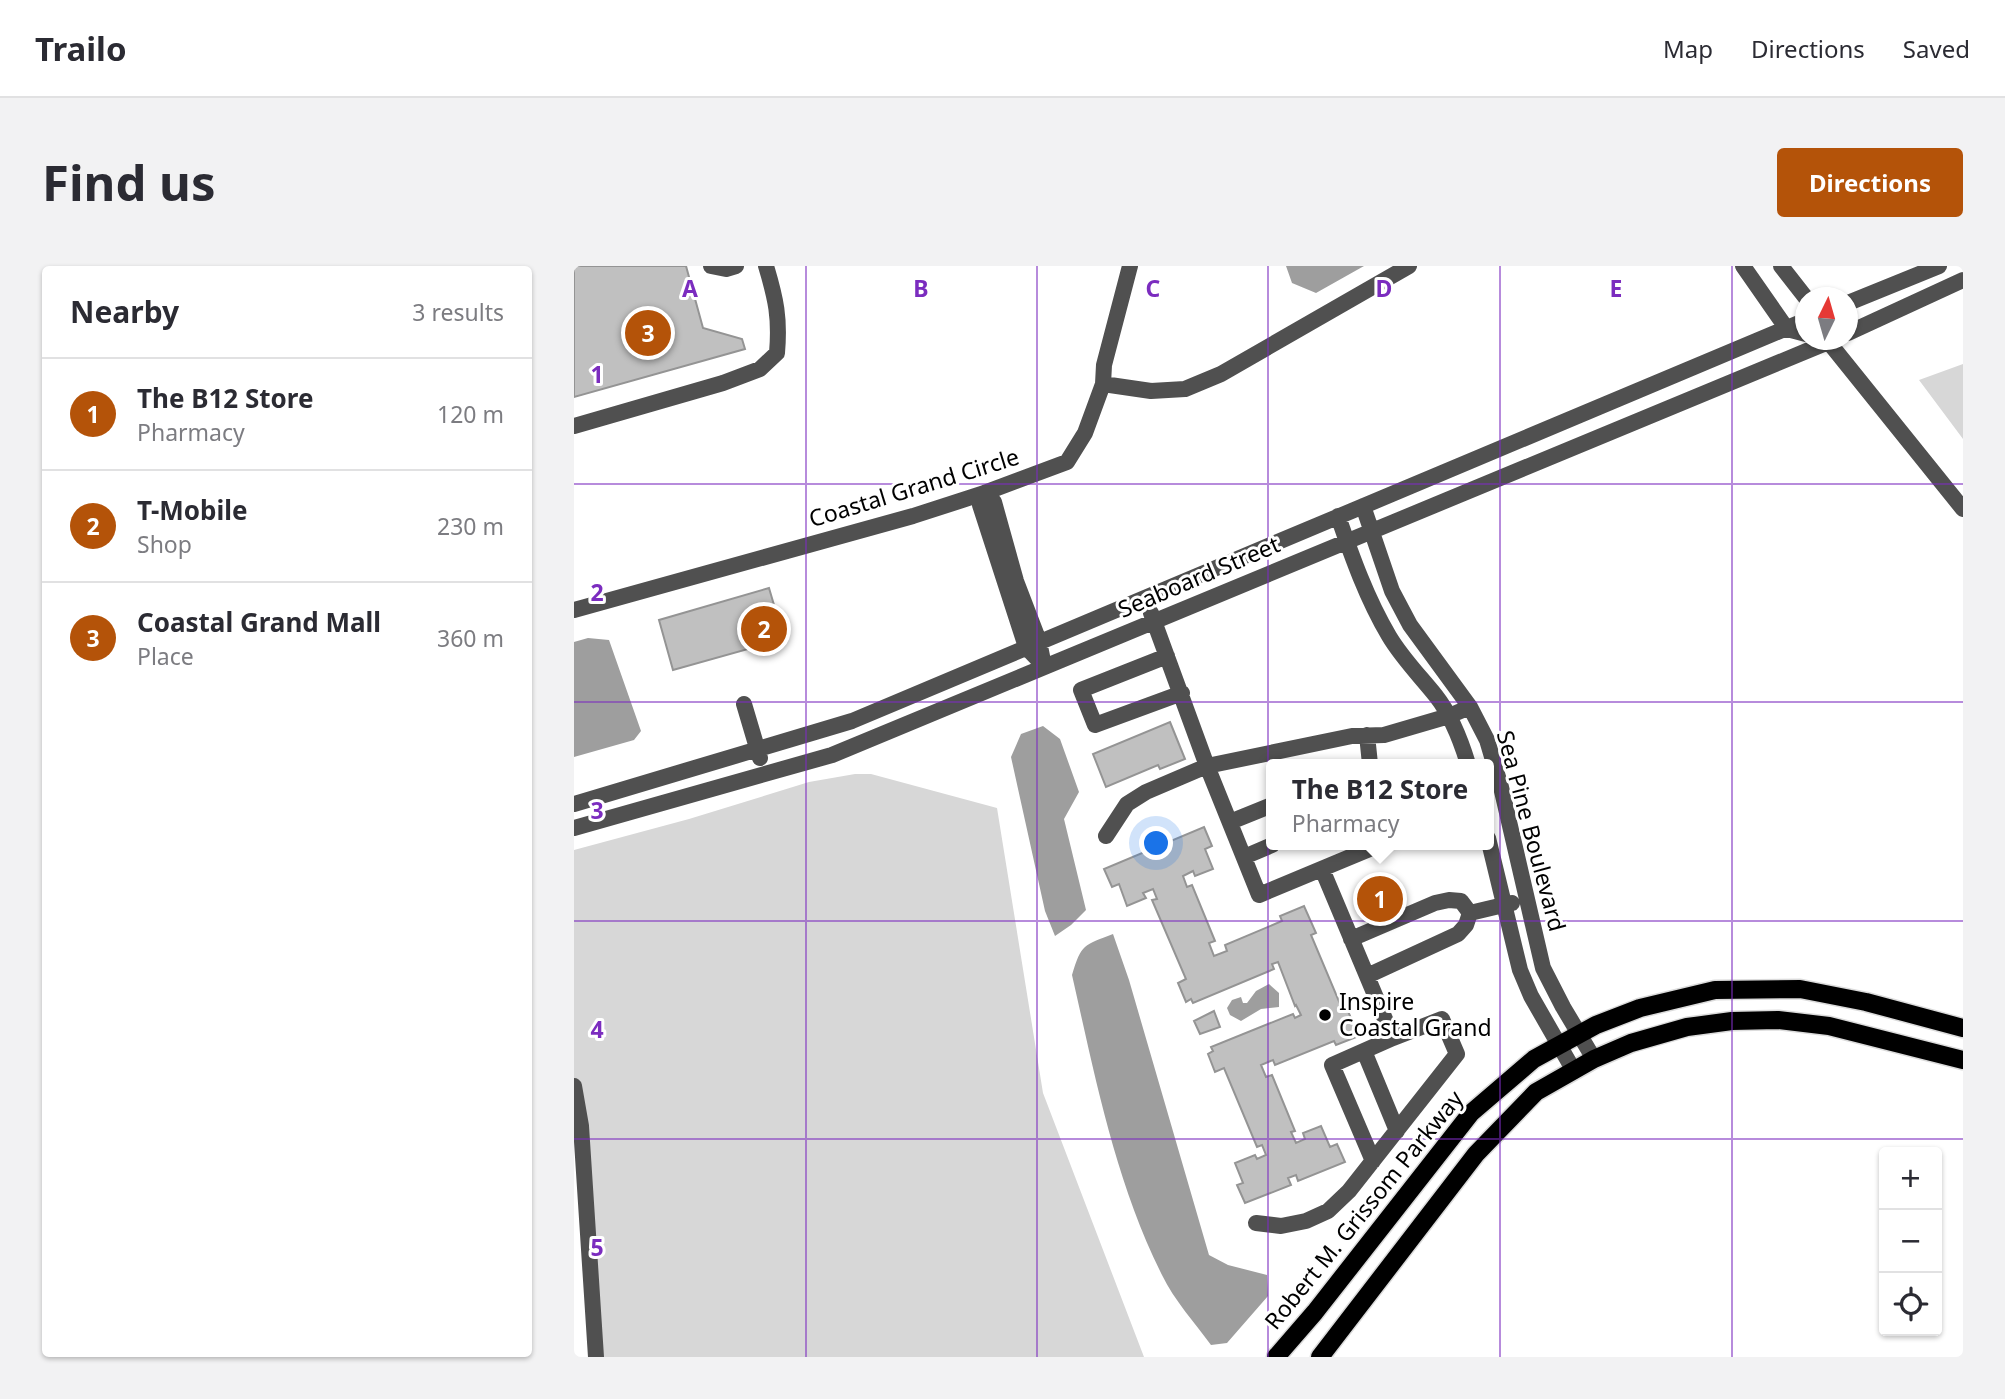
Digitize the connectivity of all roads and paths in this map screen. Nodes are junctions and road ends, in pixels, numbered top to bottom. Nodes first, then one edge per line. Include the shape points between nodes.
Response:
1 (711, 266) edge
2 (736, 266) edge
3 (766, 266) edge
4 (1130, 266) edge
5 (1409, 266) edge
6 (1743, 266) edge
7 (1781, 266) edge
8 (1939, 266) edge
9 (1963, 280) edge
10 (1797, 287) edge
11 (1858, 299) edge
12 (1795, 325) edge
13 (1858, 328) edge
14 (1787, 329) junction
15 (1795, 331) edge
16 (1803, 350) edge
17 (1835, 350) edge
18 (1103, 384) junction
19 (574, 426) edge
20 (984, 493) junction
21 (1363, 506) junction
22 (1963, 509) edge
23 (1339, 516) junction
24 (1371, 530) junction
25 (1346, 540) junction
26 (1145, 597) junction
27 (574, 610) edge
28 (1154, 620) junction
29 (1033, 644) junction
30 (1167, 656) junction
31 (1044, 666) junction
32 (1181, 693) junction
33 (744, 704) dead end
34 (1470, 707) junction
35 (1449, 716) junction
36 (1367, 735) junction
37 (758, 750) junction
38 (1369, 759) edge
39 (1466, 759) edge
40 (1493, 759) edge
41 (1494, 764) edge
42 (1207, 766) junction
43 (765, 774) junction
44 (574, 804) edge
45 (1266, 807) edge
46 (1230, 822) junction
47 (574, 828) edge
48 (1106, 836) dead end
49 (1266, 848) edge
50 (1367, 850) edge
51 (1492, 850) edge
52 (1244, 857) junction
53 (1322, 869) junction
54 (1528, 897) junction
55 (1505, 906) junction
56 (1470, 913) junction
57 (1351, 939) junction
58 (1367, 976) junction
59 (1963, 1028) edge
60 (1580, 1034) junction
61 (1393, 1038) junction
62 (1558, 1045) junction
63 (1364, 1051) junction
64 (1594, 1059) junction
65 (1963, 1060) edge
66 (1574, 1071) junction
67 (574, 1086) edge
68 (1397, 1131) junction
69 (1373, 1161) junction
70 (580, 1205) edge
71 (1256, 1223) dead end
72 (596, 1357) edge
73 (1276, 1357) edge
74 (1320, 1357) edge

1 - 2 street
3 - 19 street via 778,305 779,332 777,353 760,369
4 - 18 street, Coastal Grand Circle
5 - 18 street via 1197,384 1151,391
6 - 14 street
7 - 10 street
8 - 11 street
9 - 13 street
12 - 14 street, Seaboard Street
14 - 15 street
14 - 21 street, Seaboard Street
16 - 24 street, Seaboard Street
17 - 22 street
18 - 20 street, Coastal Grand Circle via 1085,433 1067,462
20 - 27 street, Coastal Grand Circle
20 - 29 street via 994,502
21 - 23 street, Seaboard Street
21 - 24 street, Sea Pine Boulevard
23 - 25 street, Sea Pine Boulevard
23 - 26 street, Seaboard Street
24 - 25 street, Seaboard Street
24 - 34 street, Sea Pine Boulevard via 1392,592 1409,625
25 - 28 street, Seaboard Street
25 - 35 street, Sea Pine Boulevard via 1390,637
26 - 28 street
26 - 29 street, Seaboard Street
28 - 30 street
28 - 31 street, Seaboard Street
29 - 31 street
29 - 37 street, Seaboard Street via 852,720
30 - 32 street
30 - 32 street via 1081,690 1095,725
31 - 43 street, Seaboard Street via 832,755
32 - 42 street
33 - 37 street
34 - 35 street
34 - 40 street, Sea Pine Boulevard
35 - 36 street via 1384,735
35 - 39 street, Sea Pine Boulevard
36 - 38 street
36 - 42 street
37 - 43 street
37 - 44 street, Seaboard Street
41 - 54 street, Sea Pine Boulevard
42 - 46 street
42 - 48 street via 1126,804
43 - 47 street, Seaboard Street
45 - 46 street
46 - 52 street
49 - 52 street
50 - 53 street
51 - 55 street, Sea Pine Boulevard
52 - 53 street via 1259,895
53 - 57 street
54 - 55 street
54 - 60 street, Sea Pine Boulevard via 1543,968
55 - 56 street
55 - 62 street, Sea Pine Boulevard via 1520,970
56 - 57 street via 1461,901 1435,903
56 - 58 street via 1458,934
57 - 58 street
58 - 61 street
59 - 60 main road, Robert M. Grissom Parkway via 1800,989 1715,990 1640,1008
60 - 62 main road, Robert M. Grissom Parkway
60 - 64 street, Sea Pine Boulevard
61 - 63 street
61 - 68 street via 1443,1019 1457,1054
62 - 66 street, Sea Pine Boulevard
62 - 73 main road, Robert M. Grissom Parkway via 1524,1066 1471,1114
63 - 68 street
63 - 69 street via 1332,1065
64 - 65 main road via 1687,1027 1778,1020 1829,1026
64 - 66 main road
66 - 74 main road via 1536,1093 1476,1154
67 - 70 street via 581,1126
68 - 69 street
69 - 71 street via 1328,1212 1281,1226
70 - 72 street

